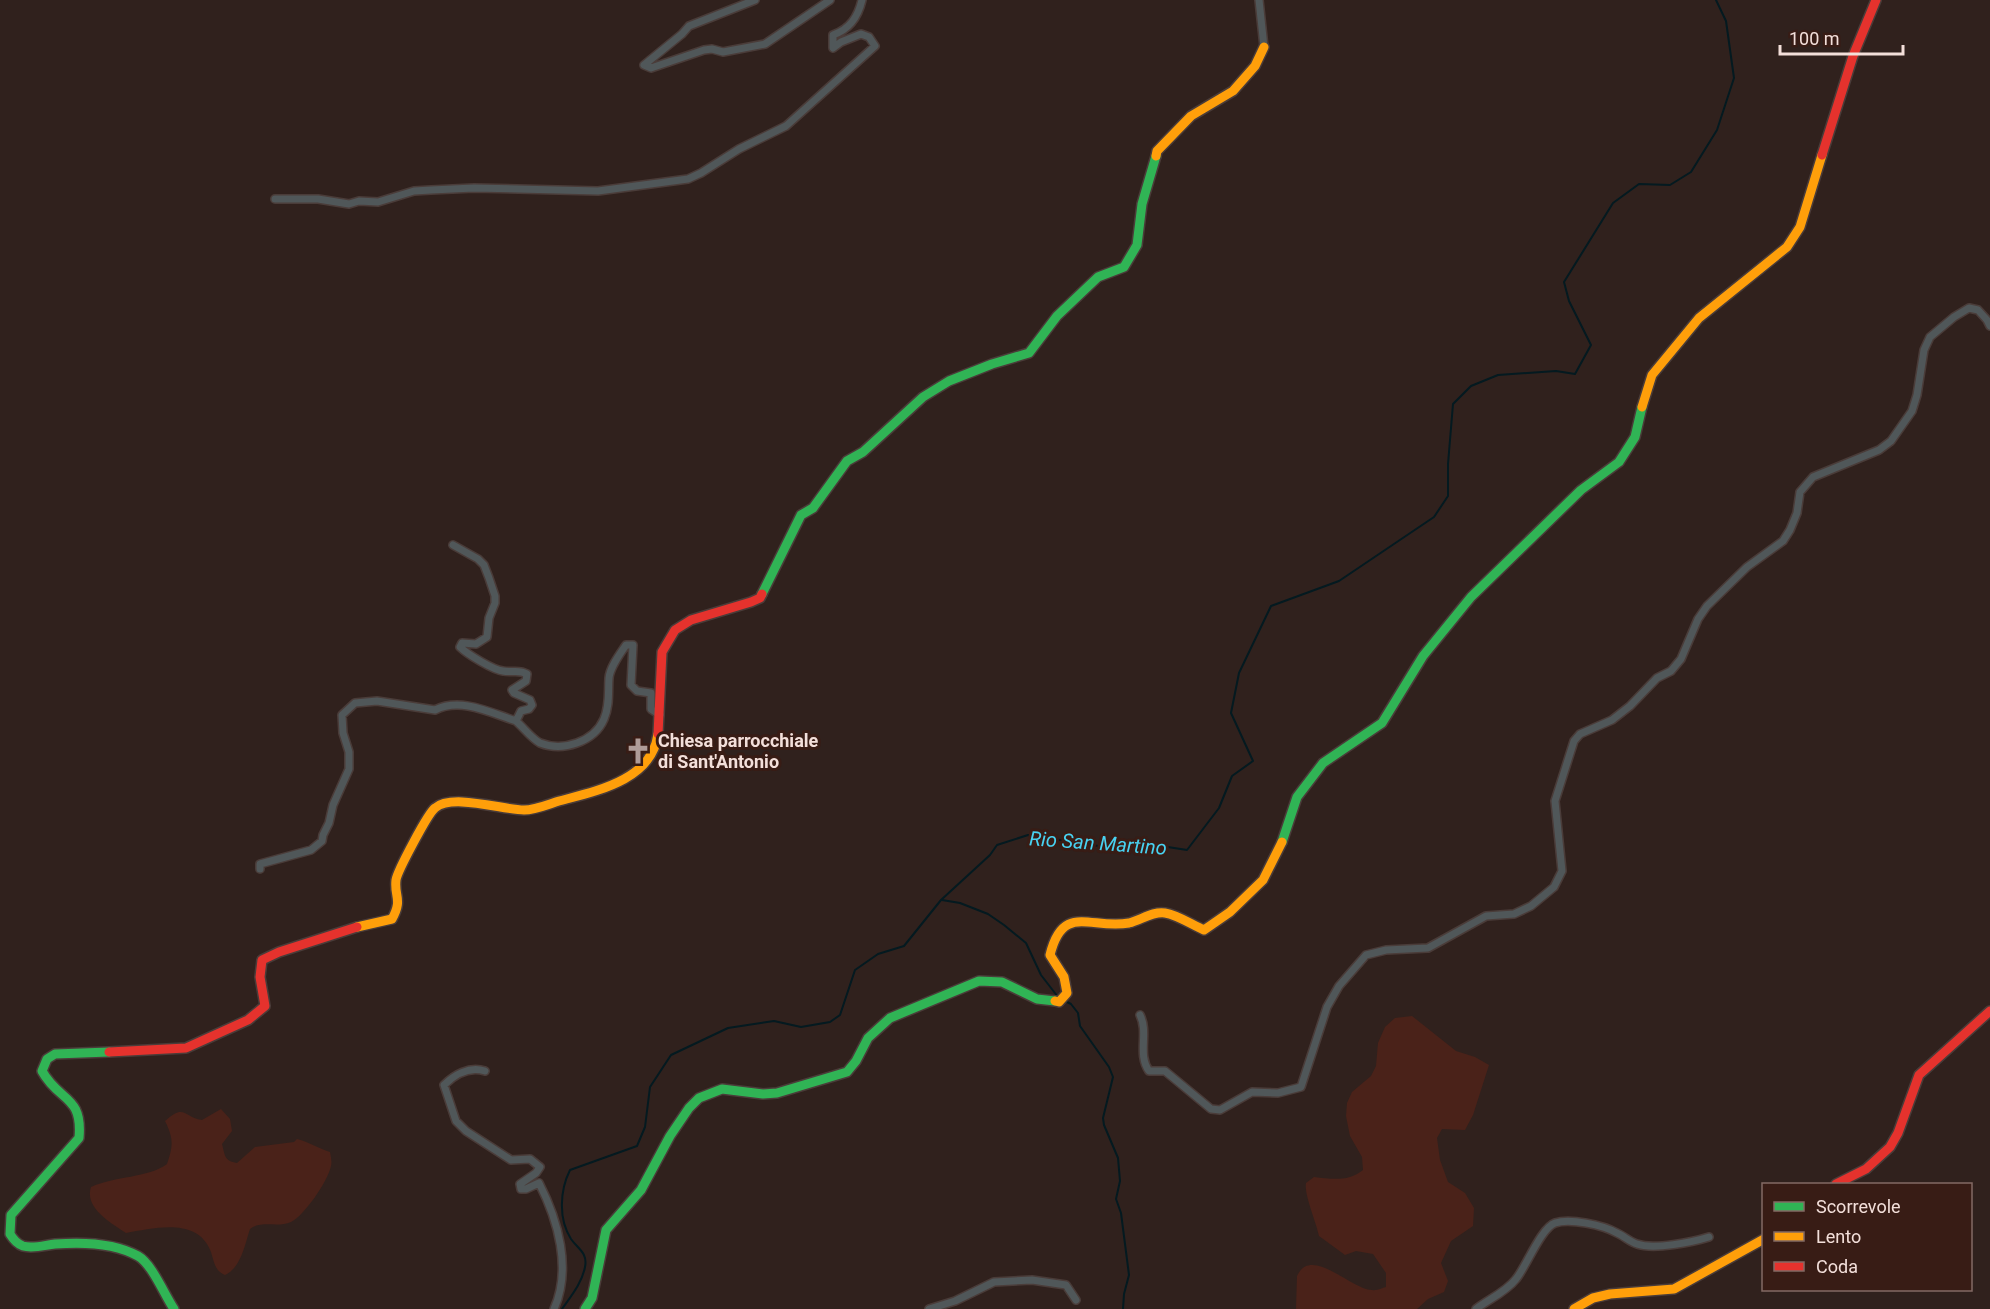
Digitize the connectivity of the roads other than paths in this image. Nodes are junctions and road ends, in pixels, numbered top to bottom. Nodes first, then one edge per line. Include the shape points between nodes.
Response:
1 (754, 0) edge
2 (830, 0) edge
3 (862, 0) edge
4 (1259, 0) edge
5 (1876, 0) edge
6 (1264, 48) joint
7 (275, 199) dead end
8 (1990, 326) edge
9 (453, 545) dead end
10 (660, 715) junction
11 (516, 721) junction
12 (260, 869) dead end
13 (1990, 1011) edge
14 (1140, 1015) dead end
15 (485, 1071) dead end
16 (1840, 1183) edge
17 (1709, 1237) dead end
18 (1762, 1240) edge
19 (1076, 1300) dead end
20 (174, 1309) edge
21 (554, 1309) edge
22 (585, 1309) edge
23 (929, 1309) edge
24 (1476, 1309) edge
25 (1574, 1309) edge

1 - 2 street via 689,26 644,65 651,68 704,50 723,52 765,44
3 - 7 street via 853,21 833,36 832,48 861,34 875,46 799,116 688,179 598,190 414,191 378,202 349,204
4 - 6 street
5 - 22 street via 1853,56 1794,238 1699,318 1652,375 1635,437 1618,462 1581,490 1471,597 1423,657 1382,723 1323,763 1308,781 1297,797 1282,842 1263,880 1230,912 1204,930 1164,913 1115,925 1078,920 1066,926 1054,936 1050,955 1064,977 1066,993 1059,1002 1037,999 1002,982 979,981 890,1018 868,1038 847,1072 777,1093 722,1089 699,1098 670,1136 641,1190 606,1230 592,1298
6 - 10 street via 1238,86 1191,116 1157,151 1142,204 1137,245 1124,267 1098,277 1057,316 1029,353 949,381 923,397 848,461 813,508 801,515 760,598 691,620 675,630 662,652
8 - 14 street via 1978,310 1969,308 1930,337 1912,411 1891,441 1879,450 1813,477 1800,492 1797,513 1783,541 1746,567 1707,606 1671,671 1657,678 1612,720 1580,734 1574,741 1555,801 1562,871 1554,887 1531,906 1514,914 1486,916 1428,948 1366,955 1327,1007 1301,1087 1278,1093 1252,1092 1220,1110 1211,1109 1165,1071 1149,1071 1143,1053 1144,1024
9 - 11 street via 484,565 495,596 487,637 476,644 462,643 460,647 502,671 527,674 526,681 513,691 532,705 521,711
10 - 11 street via 651,709 651,693 637,691 631,685 633,645 626,645 609,675 610,694 604,720 583,741 560,746 539,742
10 - 20 street via 653,753 630,777 602,790 526,810 460,802 435,807 398,872 399,908 392,919 350,929 262,960 265,1006 248,1020 186,1048 55,1054 47,1059 42,1071 46,1082 66,1097 80,1115 79,1138 11,1215 10,1235 20,1245 29,1247 100,1244 129,1252 145,1261
11 - 12 street via 460,705 435,710 376,701 355,704 342,715 349,769 322,841 311,850 260,864
13 - 16 street via 1919,1075 1890,1147 1866,1169
15 - 21 street via 453,1075 444,1085 456,1120 466,1131 511,1160 530,1159 540,1167 520,1184 521,1189 526,1189 539,1183 554,1216 563,1283
17 - 24 street via 1691,1243 1637,1244 1603,1227 1554,1223 1517,1279
18 - 25 street via 1674,1289 1610,1294
19 - 23 street via 1066,1285 1032,1280 994,1282

